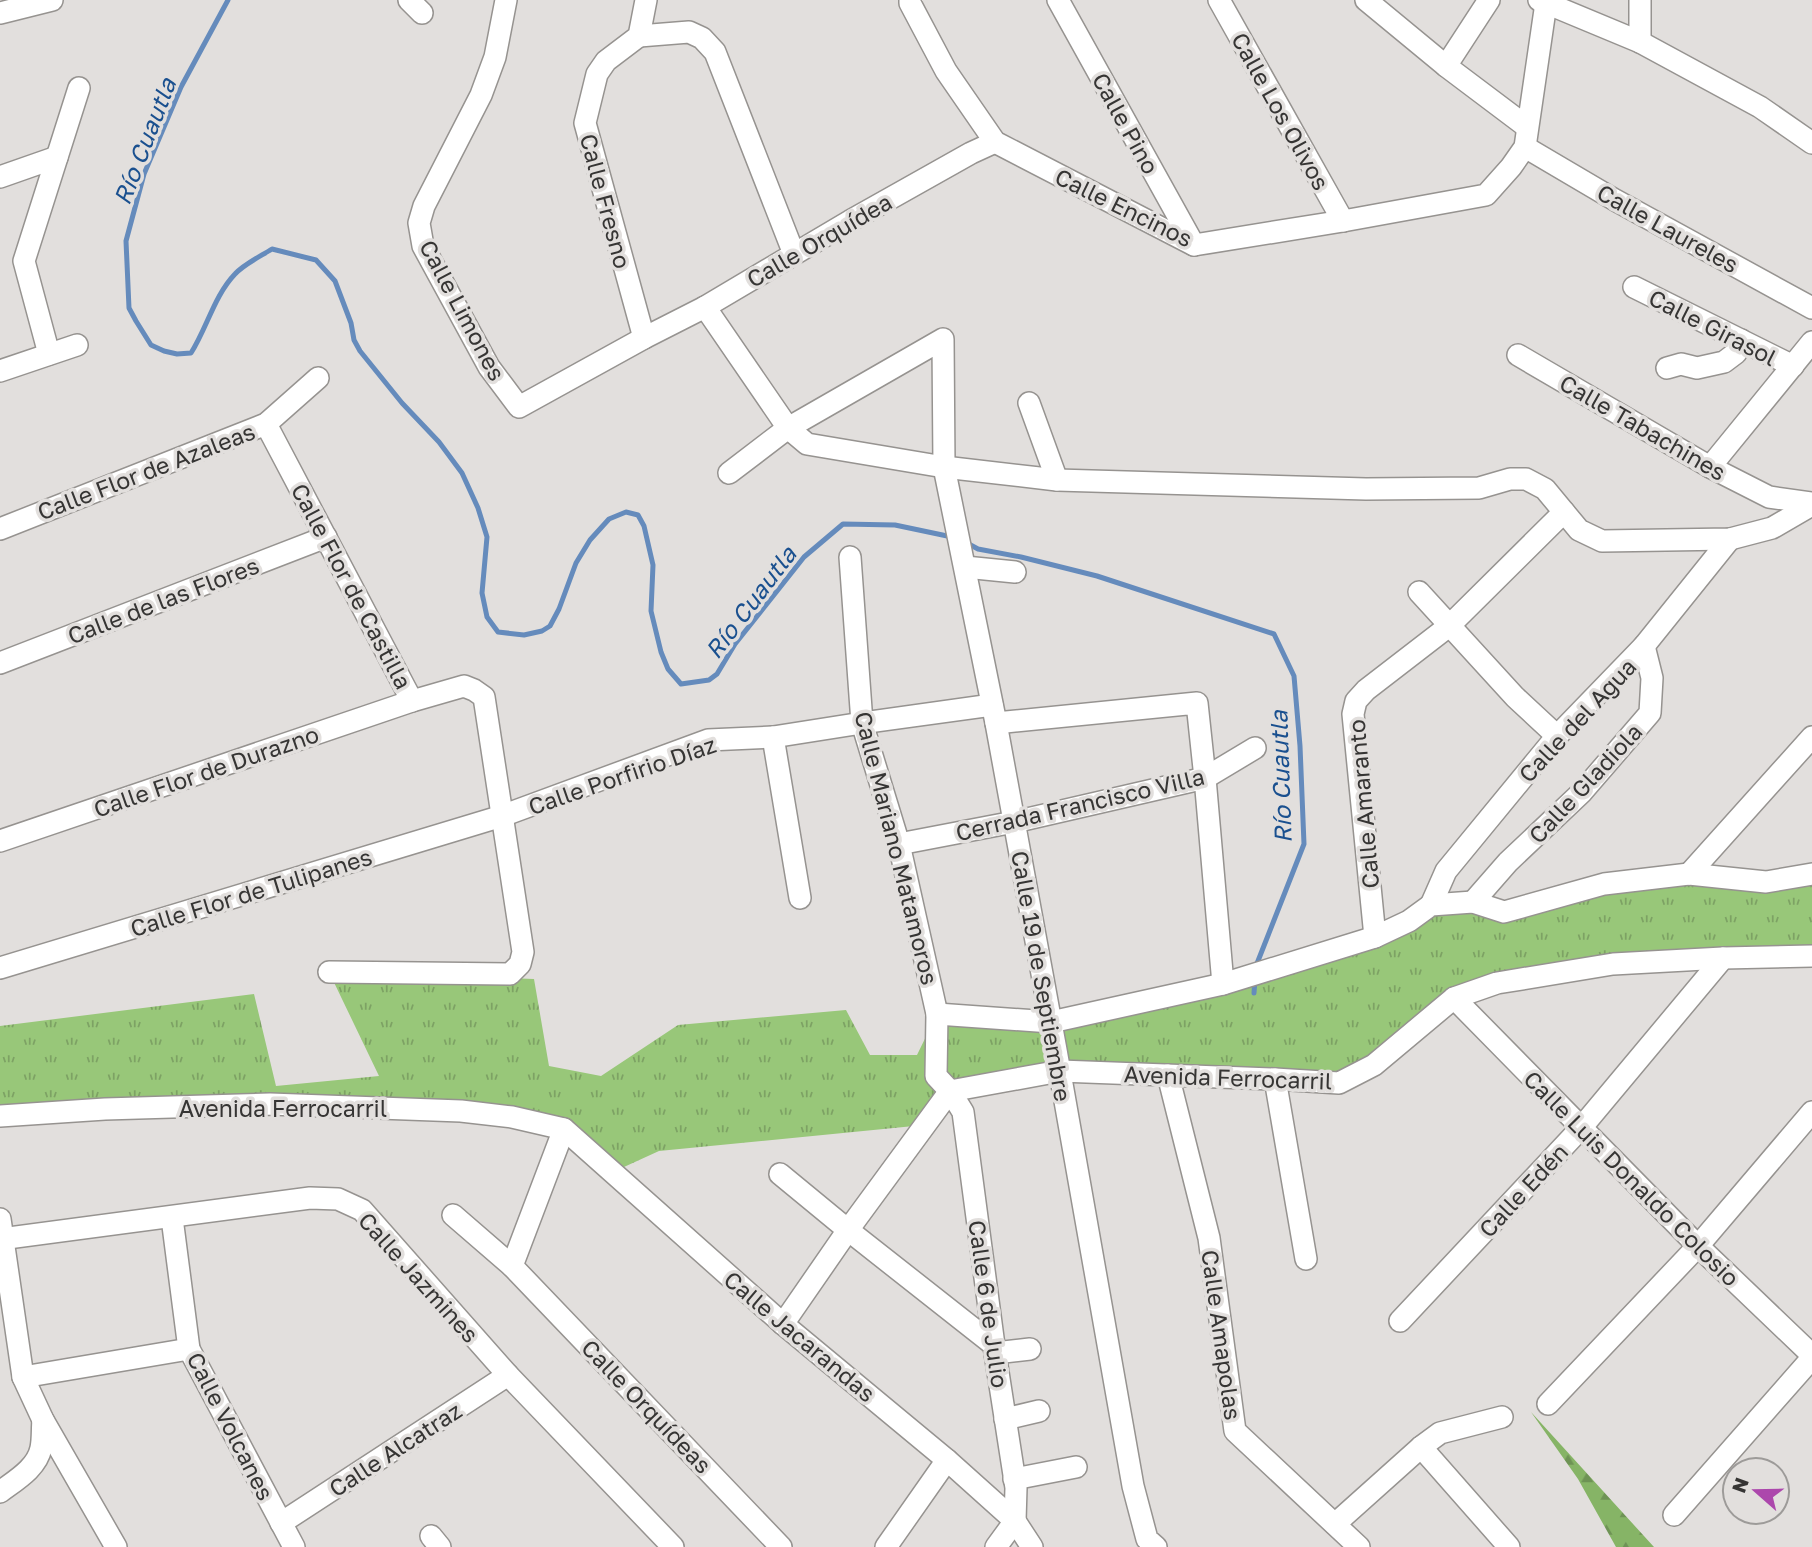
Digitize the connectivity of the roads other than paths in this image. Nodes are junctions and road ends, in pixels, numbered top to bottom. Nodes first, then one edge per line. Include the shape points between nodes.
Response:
1 (52, 0) edge
2 (506, 0) edge
3 (646, 0) edge
4 (910, 0) edge
5 (1058, 0) edge
6 (1219, 0) edge
7 (1366, 0) edge
8 (1489, 0) edge
9 (1640, 0) edge
10 (1543, 1) edge
11 (0, 13) edge
12 (639, 36) junction
13 (1640, 42) junction
14 (1446, 65) junction
15 (79, 88) dead end
16 (1526, 137) junction
17 (995, 142) junction
18 (1812, 143) edge
19 (57, 157) junction
20 (0, 177) edge
21 (1343, 222) junction
22 (1194, 245) junction
23 (794, 254) junction
24 (1634, 287) dead end
25 (705, 307) junction
26 (1812, 308) edge
27 (643, 338) junction
28 (1741, 340) junction
29 (1812, 342) edge
30 (77, 345) dead end
31 (50, 354) junction
32 (1518, 355) dead end
33 (1793, 366) junction
34 (1667, 368) dead end
35 (0, 371) edge
36 (318, 377) dead end
37 (1029, 403) dead end
38 (266, 424) junction
39 (788, 428) junction
40 (944, 467) junction
41 (1710, 467) junction
42 (729, 473) dead end
43 (1057, 480) junction
44 (1769, 497) junction
45 (1812, 504) edge
46 (1564, 512) junction
47 (1772, 528) junction
48 (0, 529) edge
49 (326, 537) junction
50 (1730, 539) junction
51 (850, 557) dead end
52 (965, 567) junction
53 (1015, 572) dead end
54 (1419, 592) dead end
55 (1449, 626) junction
56 (1644, 646) junction
57 (0, 663) edge
58 (412, 701) junction
59 (994, 714) junction
60 (862, 723) junction
61 (1557, 736) junction
62 (773, 737) junction
63 (1812, 737) edge
64 (1255, 748) dead end
65 (1205, 778) junction
66 (502, 816) junction
67 (1014, 822) junction
68 (0, 841) edge
69 (900, 844) junction
70 (1689, 874) junction
71 (1812, 874) edge
72 (800, 898) dead end
73 (1473, 902) junction
74 (1431, 905) junction
75 (1375, 937) junction
76 (1812, 956) edge
77 (1723, 958) junction
78 (0, 968) edge
79 (329, 972) dead end
80 (1223, 984) junction
81 (1454, 998) junction
82 (937, 1014) junction
83 (1051, 1022) junction
84 (1060, 1071) junction
85 (1168, 1075) junction
86 (1275, 1079) junction
87 (950, 1091) junction
88 (1812, 1112) edge
89 (0, 1116) edge
90 (1581, 1128) junction
91 (564, 1129) junction
92 (780, 1174) dead end
93 (453, 1215) dead end
94 (172, 1217) junction
95 (848, 1230) junction
96 (1, 1233) edge
97 (1698, 1246) junction
98 (1306, 1259) dead end
99 (512, 1266) junction
100 (1400, 1321) dead end
101 (783, 1324) junction
102 (189, 1349) junction
103 (995, 1349) junction
104 (1030, 1349) dead end
105 (1812, 1357) edge
106 (508, 1375) junction
107 (23, 1377) junction
108 (1548, 1404) dead end
109 (1040, 1411) dead end
110 (1502, 1417) dead end
111 (1005, 1419) junction
112 (43, 1420) junction
113 (1421, 1447) junction
114 (947, 1460) junction
115 (1076, 1468) dead end
116 (1014, 1479) junction
117 (0, 1492) edge
118 (1674, 1515) dead end
119 (1015, 1521) junction
120 (281, 1524) junction
121 (1335, 1524) junction
122 (116, 1547) edge
123 (294, 1547) edge
124 (673, 1547) edge
125 (781, 1547) edge
126 (887, 1547) edge
127 (996, 1547) edge
128 (1032, 1547) edge
129 (1156, 1547) edge
130 (1359, 1547) edge
131 (1509, 1547) edge

1 - 11 street
2 - 27 street, Calle Limones via 495,57 481,94 424,206 419,223 423,246 489,367 519,407
3 - 12 street
4 - 17 street, Calle Encinos via 946,71
5 - 22 street, Calle Pino
6 - 21 street, Calle Los Olivos
7 - 14 street, Calle Laureles
8 - 14 street
9 - 13 street
10 - 13 street
10 - 16 street
12 - 23 street via 689,32 715,52
12 - 27 street, Calle Fresno via 606,61 597,74 585,123
13 - 18 street via 1760,107
14 - 16 street, Calle Laureles
15 - 19 street
16 - 21 street, Calle Encinos via 1511,167 1486,195
16 - 26 street, Calle Laureles via 1615,200
17 - 22 street, Calle Encinos
17 - 23 street, Calle Orquídea
19 - 20 street
19 - 31 street via 24,261
21 - 22 street, Calle Encinos
23 - 25 street, Calle Orquídea
24 - 28 street, Calle Girasol
25 - 27 street, Calle Orquídea
25 - 39 street
28 - 33 street, Calle Girasol
28 - 34 street via 1724,362 1697,368 1681,363
29 - 33 street
30 - 31 street
31 - 35 street
32 - 41 street, Calle Tabachines
33 - 41 street
36 - 38 street, Calle Flor de Azaleas
37 - 43 street
38 - 48 street, Calle Flor de Azaleas
38 - 49 street, Calle Flor de Castilla
39 - 40 street via 807,444
39 - 40 street, Calle 19 de Septiembre via 943,339
39 - 42 street
40 - 43 street
40 - 52 street, Calle 19 de Septiembre
41 - 44 street, Calle Tabachines
43 - 46 street, Calle Tabachines via 1366,489 1479,488 1526,479 1545,489
44 - 45 street, Calle Tabachines
44 - 47 street
45 - 47 street, Calle Tabachines
46 - 50 street, Calle Tabachines via 1579,530 1602,541
46 - 55 street, Calle Amaranto
47 - 50 street, Calle Tabachines
49 - 57 street, Calle de las Flores
49 - 58 street, Calle Flor de Castilla
50 - 56 street, Calle del Agua
51 - 60 street, Calle Mariano Matamoros
52 - 53 street
52 - 59 street, Calle 19 de Septiembre
54 - 55 street
55 - 61 street
55 - 75 street, Calle Amaranto via 1356,701 1353,714
56 - 61 street, Calle del Agua
56 - 73 street, Calle Gladiola via 1652,678 1650,713 1582,792
58 - 66 street, Calle Flor de Castilla via 464,687 484,697
58 - 68 street, Calle Flor de Durazno
59 - 60 street, Calle Porfirio Díaz
59 - 65 street, Calle Porfirio Díaz via 1197,703
59 - 67 street, Calle 19 de Septiembre
60 - 62 street, Calle Porfirio Díaz
60 - 69 street, Calle Mariano Matamoros
61 - 74 street, Calle del Agua via 1446,871
62 - 66 street, Calle Porfirio Díaz via 708,740
62 - 72 street
63 - 70 street
64 - 65 street, Cerrada Francisco Villa
65 - 67 street, Cerrada Francisco Villa
65 - 80 street
66 - 78 street, Calle Flor de Tulipanes
66 - 79 street, Calle Flor de Castilla via 523,952 520,964 510,974
67 - 69 street, Cerrada Francisco Villa
67 - 83 street, Calle 19 de Septiembre
69 - 82 street, Calle Mariano Matamoros
70 - 71 street via 1766,882
70 - 73 street via 1604,884 1504,912
73 - 74 street
74 - 75 street
75 - 80 street
76 - 77 street, Avenida Ferrocarril
77 - 81 street, Avenida Ferrocarril via 1613,964 1497,982
77 - 90 street, Calle Edén
80 - 83 street
81 - 86 street, Avenida Ferrocarril via 1374,1065 1339,1083
81 - 90 street, Calle Luis Donaldo Colosio
82 - 83 street
82 - 87 street, Calle Mariano Matamoros via 936,1076
83 - 84 street, Calle 19 de Septiembre
84 - 85 street, Avenida Ferrocarril
84 - 87 street, Avenida Ferrocarril
84 - 129 street, Calle 19 de Septiembre via 1133,1486 1147,1539
85 - 86 street, Avenida Ferrocarril
85 - 121 street, Calle Amapolas via 1209,1238 1235,1431
86 - 98 street
87 - 95 street
87 - 103 street, Calle 6 de Julio via 963,1112
88 - 97 street
89 - 91 street, Avenida Ferrocarril via 270,1104 461,1111
90 - 97 street, Calle Luis Donaldo Colosio
90 - 100 street, Calle Edén
91 - 99 street
91 - 101 street, Calle Jacarandas
92 - 95 street
93 - 99 street, Calle Orquídeas
94 - 96 street, Calle Jazmines
94 - 102 street, Calle Volcanes
94 - 106 street, Calle Jazmines via 310,1198 338,1199 362,1210
95 - 101 street
95 - 103 street
96 - 107 street
97 - 105 street, Calle Luis Donaldo Colosio
97 - 108 street
99 - 125 street, Calle Orquídeas
101 - 114 street, Calle Jacarandas
102 - 107 street
102 - 120 street, Calle Volcanes
103 - 104 street
103 - 111 street, Calle 6 de Julio
105 - 118 street
106 - 120 street, Calle Alcatraz
106 - 124 street, Calle Jazmines
107 - 112 street
109 - 111 street
110 - 113 street via 1440,1433
111 - 116 street, Calle 6 de Julio
112 - 117 street via 36,1460
112 - 122 street
113 - 121 street
113 - 131 street
114 - 119 street, Calle Jacarandas
114 - 126 street
115 - 116 street
116 - 119 street, Calle 6 de Julio
119 - 127 street
119 - 128 street, Calle Jacarandas
120 - 123 street, Calle Volcanes
121 - 130 street, Calle Amapolas

